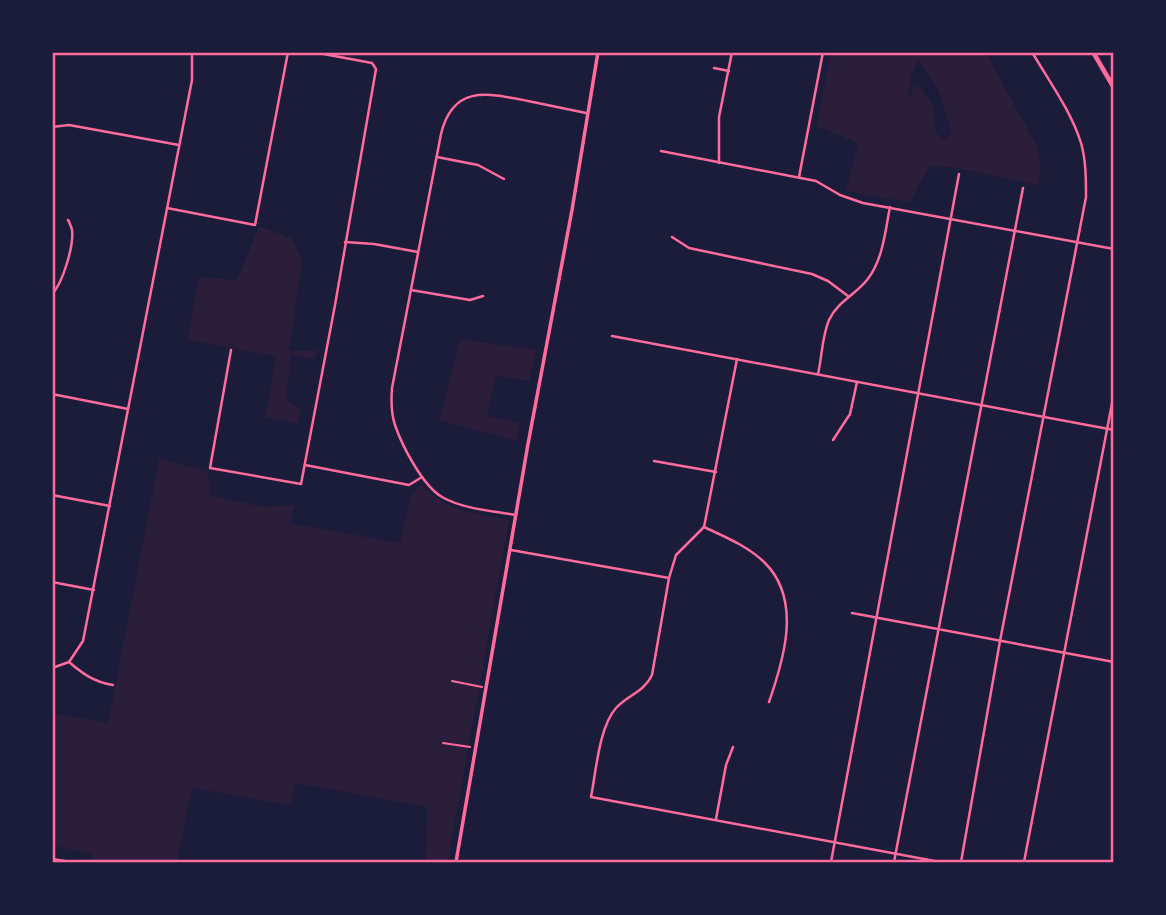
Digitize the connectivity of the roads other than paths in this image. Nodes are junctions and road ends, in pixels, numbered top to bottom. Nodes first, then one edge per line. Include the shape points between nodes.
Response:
1 (192, 52) edge
2 (288, 52) edge
3 (313, 52) edge
4 (598, 52) edge
5 (732, 52) edge
6 (823, 52) edge
7 (1032, 52) edge
8 (1093, 52) edge
9 (713, 68) dead end
10 (729, 71) junction
11 (1114, 88) edge
12 (586, 113) junction
13 (52, 127) edge
14 (179, 145) junction
15 (661, 151) dead end
16 (438, 157) junction
17 (719, 163) junction
18 (959, 174) dead end
19 (799, 177) junction
20 (505, 179) dead end
21 (1023, 188) dead end
22 (890, 207) junction
23 (167, 208) junction
24 (951, 218) junction
25 (68, 220) dead end
26 (1015, 231) junction
27 (673, 237) dead end
28 (345, 242) junction
29 (1078, 242) junction
30 (1114, 249) edge
31 (418, 252) junction
32 (411, 290) junction
33 (52, 294) edge
34 (483, 296) dead end
35 (848, 296) junction
36 (612, 336) dead end
37 (231, 350) dead end
38 (737, 359) junction
39 (818, 374) junction
40 (857, 382) junction
41 (1114, 393) edge
42 (52, 394) edge
43 (920, 394) junction
44 (981, 405) junction
45 (128, 409) junction
46 (1045, 417) junction
47 (1107, 429) junction
48 (1114, 430) edge
49 (833, 440) dead end
50 (654, 461) dead end
51 (304, 465) junction
52 (716, 472) junction
53 (422, 477) junction
54 (52, 495) edge
55 (110, 506) junction
56 (516, 515) junction
57 (704, 527) junction
58 (510, 550) junction
59 (669, 578) junction
60 (52, 582) edge
61 (94, 590) junction
62 (852, 613) dead end
63 (876, 617) junction
64 (938, 629) junction
65 (1000, 642) junction
66 (1063, 653) junction
67 (69, 662) junction
68 (1114, 662) edge
69 (52, 668) edge
70 (113, 685) dead end
71 (769, 702) dead end
72 (733, 747) dead end
73 (716, 820) junction
74 (835, 842) junction
75 (896, 854) junction
76 (52, 859) edge
77 (71, 863) edge
78 (456, 863) edge
79 (831, 863) edge
80 (894, 863) edge
81 (940, 863) edge
82 (961, 863) edge
83 (1024, 863) edge

1 - 14 street via 192,80
2 - 23 street via 255,225
3 - 28 street via 372,63 376,69
4 - 12 street
5 - 10 street
6 - 19 street
7 - 29 street via 1082,145 1086,197
8 - 11 main road
9 - 10 street
10 - 17 street via 719,117
12 - 16 street via 493,94 469,96 447,114
12 - 56 street
13 - 14 street via 69,125
14 - 23 street
15 - 17 street
16 - 20 street via 478,165
16 - 31 street
17 - 19 street
18 - 24 street
19 - 22 street via 825,184 850,199
21 - 26 street
22 - 24 street
22 - 35 street via 876,266
23 - 45 street
24 - 26 street
24 - 43 street
25 - 33 street via 72,230 65,271
26 - 29 street
26 - 44 street
27 - 35 street via 689,248 812,274
28 - 31 street
28 - 51 street
29 - 30 street
29 - 46 street
31 - 32 street
32 - 34 street via 470,300
32 - 53 street via 391,403 396,428
35 - 39 street via 828,322
36 - 38 street
37 - 51 street via 210,468 301,484
38 - 39 street
38 - 52 street
39 - 40 street
40 - 43 street
40 - 49 street via 850,414
41 - 47 street
42 - 45 street
43 - 44 street
43 - 63 street
44 - 46 street
44 - 64 street
45 - 55 street
46 - 47 street
46 - 65 street
47 - 48 street
47 - 66 street
50 - 52 street
51 - 53 street via 409,485
52 - 57 street
53 - 56 street via 450,501
54 - 55 street
55 - 61 street
56 - 58 street
57 - 59 street via 676,555
57 - 71 street via 764,562 786,601 780,671
58 - 59 street
58 - 78 street
59 - 73 street via 652,675 645,687 620,704 607,720 591,797
60 - 61 street
61 - 67 street via 83,641
62 - 63 street
63 - 64 street
63 - 74 street
64 - 65 street
64 - 75 street
65 - 66 street
65 - 82 street
66 - 68 street
66 - 83 street
67 - 69 street
67 - 70 street via 90,679
72 - 73 street
73 - 74 street
74 - 75 street
74 - 79 street
75 - 80 street
75 - 81 street
76 - 77 street

